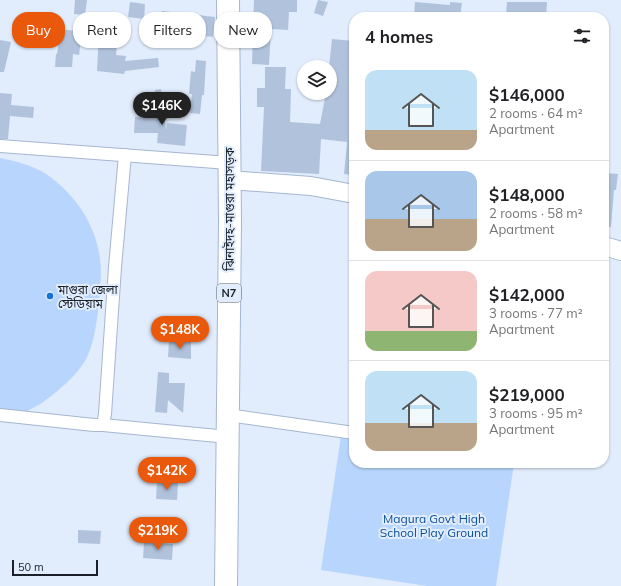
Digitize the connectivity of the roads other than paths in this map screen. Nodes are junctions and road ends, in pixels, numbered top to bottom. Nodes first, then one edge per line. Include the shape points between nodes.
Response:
1 (228, 0) edge
2 (0, 146) edge
3 (124, 155) junction
4 (229, 172) junction
5 (349, 193) edge
6 (609, 247) edge
7 (621, 251) edge
8 (0, 415) edge
9 (228, 415) junction
10 (103, 424) junction
11 (349, 432) edge
12 (228, 437) junction
13 (226, 586) edge

1 - 4 highway, ঝিনাইদহ-মাগুরা মহাসড়ক / N7
2 - 3 street
3 - 4 street
3 - 10 street
4 - 5 main road
4 - 9 highway, ঝিনাইদহ-মাগুরা মহাসড়ক / N7
6 - 7 main road
8 - 10 street via 94,426
9 - 11 street
9 - 12 highway, ঝিনাইদহ-মাগুরা মহাসড়ক / N7
10 - 12 street
12 - 13 highway, ঝিনাইদহ-মাগুরা মহাসড়ক / N7

